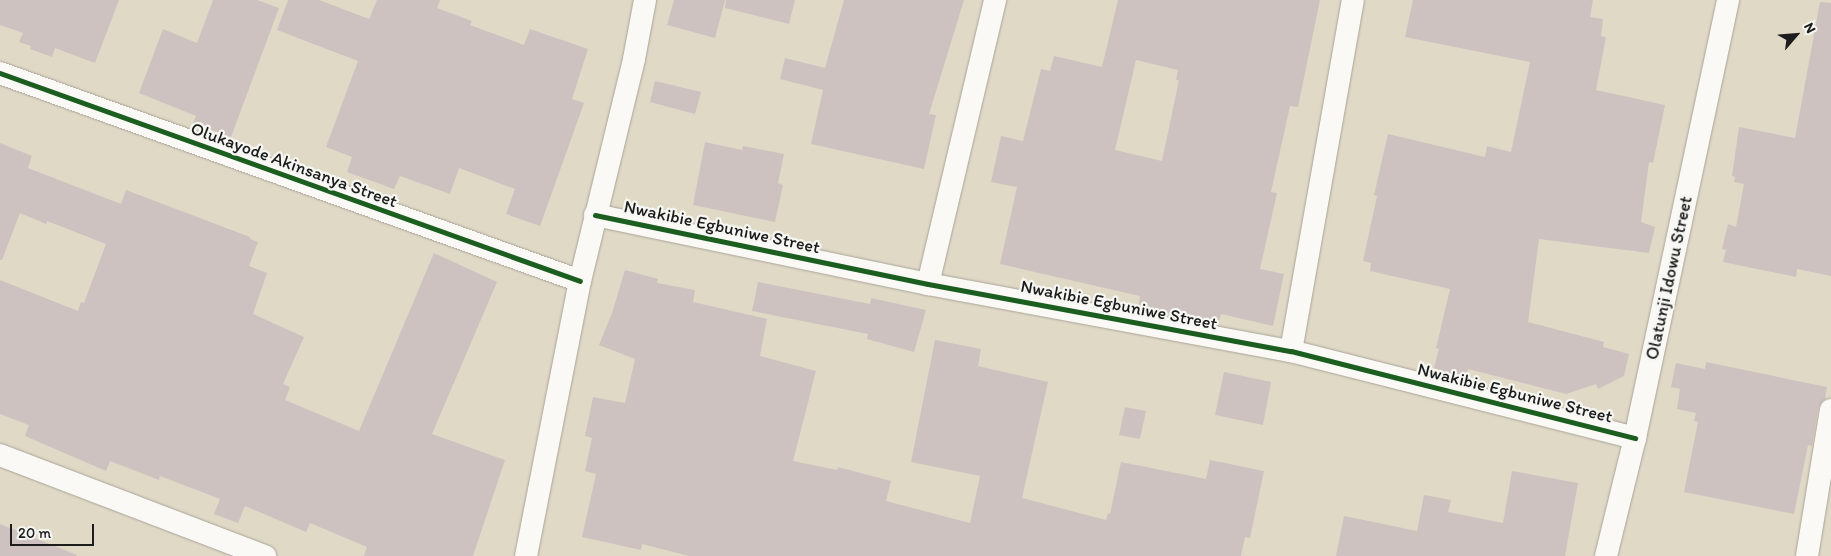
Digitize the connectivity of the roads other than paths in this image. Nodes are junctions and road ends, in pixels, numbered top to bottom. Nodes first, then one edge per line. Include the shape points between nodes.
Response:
1 (645, 0) edge
2 (995, 0) edge
3 (1353, 0) edge
4 (1728, 0) edge
5 (0, 73) edge
6 (596, 215) junction
7 (580, 281) junction
8 (928, 284) junction
9 (1291, 351) junction
10 (1831, 410) edge
11 (1635, 438) junction
12 (0, 455) edge
13 (265, 556) edge
14 (526, 556) edge
15 (1606, 556) edge
16 (1807, 556) edge

1 - 6 street
2 - 8 street
3 - 9 street
4 - 11 street, Olatunji Idowu Street
5 - 7 street, Olukayode Akinsanya Street
6 - 7 street
6 - 8 street, Nwakibie Egbuniwe Street
7 - 14 street
8 - 9 street, Nwakibie Egbuniwe Street
9 - 11 street, Nwakibie Egbuniwe Street
10 - 16 street
11 - 15 street, Olatunji Idowu Street
12 - 13 street

